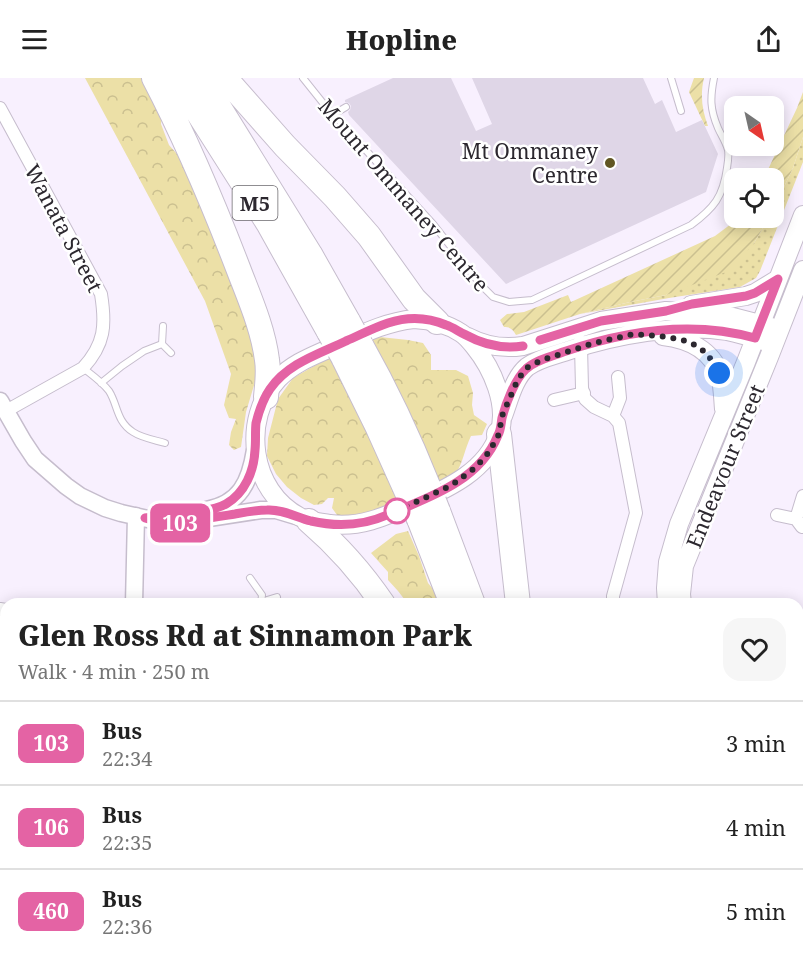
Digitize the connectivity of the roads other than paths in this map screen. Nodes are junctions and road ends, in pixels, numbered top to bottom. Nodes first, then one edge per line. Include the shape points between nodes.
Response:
1 (154, 78) edge
2 (176, 78) edge
3 (201, 78) edge
4 (225, 78) edge
5 (303, 78) edge
6 (671, 78) edge
7 (714, 78) edge
8 (346, 107) dead end
9 (0, 108) edge
10 (681, 111) dead end
11 (334, 114) junction
12 (803, 215) edge
13 (803, 270) edge
14 (778, 279) junction
15 (666, 311) junction
16 (437, 322) junction
17 (163, 326) dead end
18 (339, 327) junction
19 (576, 328) junction
20 (464, 334) junction
21 (634, 334) junction
22 (757, 335) junction
23 (777, 336) junction
24 (162, 344) junction
25 (581, 346) junction
26 (171, 353) dead end
27 (83, 368) junction
28 (618, 378) dead end
29 (101, 382) junction
30 (584, 393) junction
31 (266, 397) junction
32 (554, 400) dead end
33 (3, 406) edge
34 (725, 414) junction
35 (613, 416) junction
36 (501, 425) junction
37 (165, 443) dead end
38 (255, 450) junction
39 (803, 496) edge
40 (428, 515) junction
41 (777, 515) dead end
42 (140, 517) junction
43 (304, 519) junction
44 (799, 523) edge
45 (250, 578) dead end
46 (277, 597) dead end
47 (134, 598) edge
48 (262, 598) edge
49 (274, 598) edge
50 (379, 598) edge
51 (450, 598) edge
52 (471, 598) edge
53 (517, 598) edge
54 (613, 598) edge
55 (667, 598) edge
56 (681, 598) edge

1 - 31 highway via 210,199 249,298 268,363
2 - 18 highway, M5
3 - 18 highway, M5 via 310,254
4 - 16 highway via 335,196 414,299
5 - 11 lane, Mount Ommaney Centre
6 - 10 lane
7 - 11 lane, Mount Ommaney Centre via 710,99 729,159 720,197 707,214 532,300 509,302 493,297
8 - 11 lane
9 - 27 street, Wanata Street via 102,294 105,318 99,345
12 - 14 main road, Endeavour Street
13 - 23 main road, Endeavour Street
14 - 15 main road via 746,296
14 - 22 main road, Endeavour Street
15 - 19 main road
15 - 22 main road via 725,315
16 - 20 main road
16 - 31 main road via 414,319 376,328 290,368
17 - 24 lane
18 - 40 highway, M5, bridge via 352,351 380,379 397,412
19 - 20 main road via 513,347 491,345
19 - 25 street
20 - 36 main road via 490,369
21 - 22 main road via 705,329
21 - 25 main road
21 - 34 main road via 668,337 699,347 719,373
22 - 23 main road
22 - 34 main road, Endeavour Street
23 - 56 main road, Endeavour Street via 684,566
24 - 26 lane
24 - 29 lane via 144,351
25 - 30 street
25 - 36 main road via 528,367 518,379
27 - 29 lane
27 - 33 street, Wanata Street
28 - 35 street via 620,398
29 - 37 lane via 123,423 133,432
30 - 32 street
30 - 35 street via 594,407
31 - 38 main road via 256,424
33 - 42 street via 35,459 57,479 105,508
34 - 55 main road, Endeavour Street via 677,534 669,562
35 - 54 street via 619,423 636,513
36 - 43 main road via 489,452 476,467 433,495 354,525
36 - 53 highway
38 - 42 street via 248,480 226,504 208,510
38 - 43 main road via 270,490
39 - 44 street
40 - 51 highway, M5
40 - 52 highway, M5
41 - 44 street
42 - 43 street via 177,524 269,509
42 - 47 street
43 - 50 highway via 324,533
45 - 48 lane
46 - 49 lane

